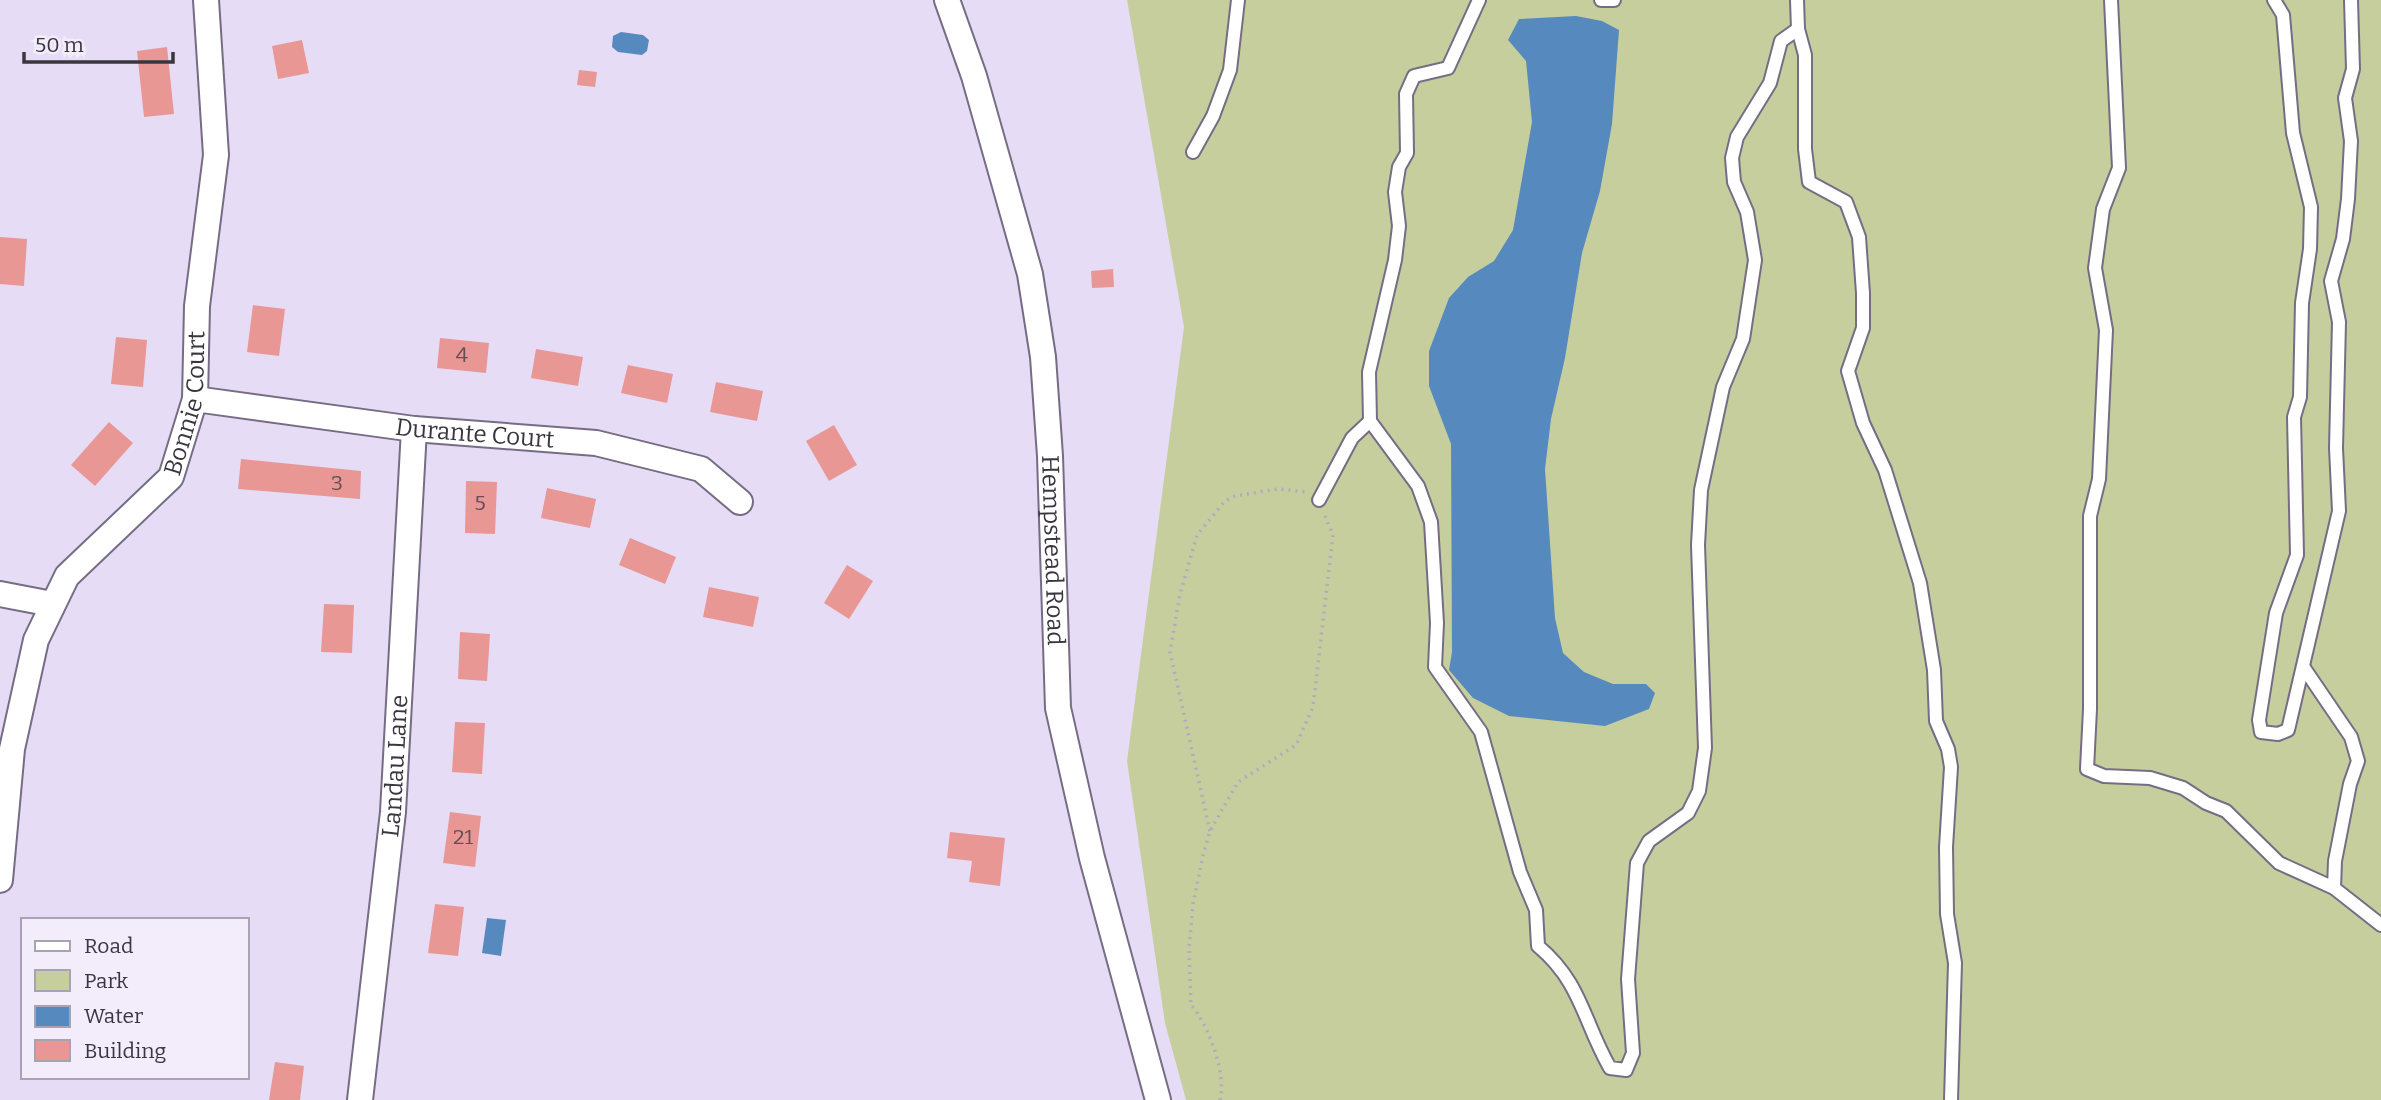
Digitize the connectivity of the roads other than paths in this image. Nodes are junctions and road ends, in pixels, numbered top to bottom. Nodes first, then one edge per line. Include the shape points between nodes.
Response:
1 (206, 0) edge
2 (947, 0) edge
3 (1238, 0) edge
4 (1479, 0) edge
5 (1601, 0) edge
6 (1614, 0) edge
7 (1797, 0) edge
8 (2112, 0) edge
9 (2274, 0) edge
10 (2351, 0) edge
11 (1798, 29) junction
12 (1193, 152) dead end
13 (195, 399) junction
14 (1370, 421) junction
15 (414, 429) junction
16 (1319, 500) road end
17 (740, 502) dead end
18 (0, 594) edge
19 (52, 604) junction
20 (2304, 668) junction
21 (6, 749) edge
22 (0, 880) edge
23 (2334, 888) junction
24 (2381, 925) edge
25 (360, 1100) edge
26 (1158, 1100) edge
27 (1951, 1100) edge

1 - 13 street, Bonnie Court via 216,155 197,306
2 - 26 street, Hempstead Road via 974,76 1032,284 1043,357 1058,708 1091,858
3 - 12 lane via 1230,70
4 - 14 lane via 1448,68 1414,76 1406,94 1407,153 1399,167 1395,192 1399,226 1369,372
5 - 6 lane
7 - 11 lane
8 - 23 lane via 2119,168 2103,209 2095,268 2106,330 2099,479 2090,516 2087,769 2104,776 2150,778 2183,788 2225,811 2279,863
9 - 20 lane via 2283,15 2293,133 2311,207 2300,397 2294,417 2297,555 2276,613 2261,732 2288,730
10 - 20 lane via 2353,69 2345,98 2351,141 2348,199 2331,281 2339,322 2339,511
11 - 14 lane via 1781,41 1770,83 1737,137 1732,158 1755,260 1743,338 1723,387 1701,490 1698,545 1705,748 1699,791 1688,813 1649,841 1637,863 1628,979 1633,1054 1626,1070 1610,1068 1574,988 1559,963 1538,946 1535,910 1481,732 1434,667 1437,623 1431,522 1418,486
11 - 27 lane via 1805,55 1809,182 1846,202 1859,237 1863,328 1848,371 1920,583 1934,670 1936,722 1950,758 1947,900 1955,963
13 - 15 street, Durante Court
13 - 19 street, Bonnie Court via 172,477 67,576
14 - 16 lane via 1352,438
15 - 17 street, Durante Court via 596,443 701,469
15 - 25 street, Landau Lane via 393,812
18 - 19 street
19 - 21 street, Bonnie Court via 36,640
20 - 23 lane via 2351,737 2358,761 2335,861
21 - 22 street, Bonnie Court
23 - 24 lane

